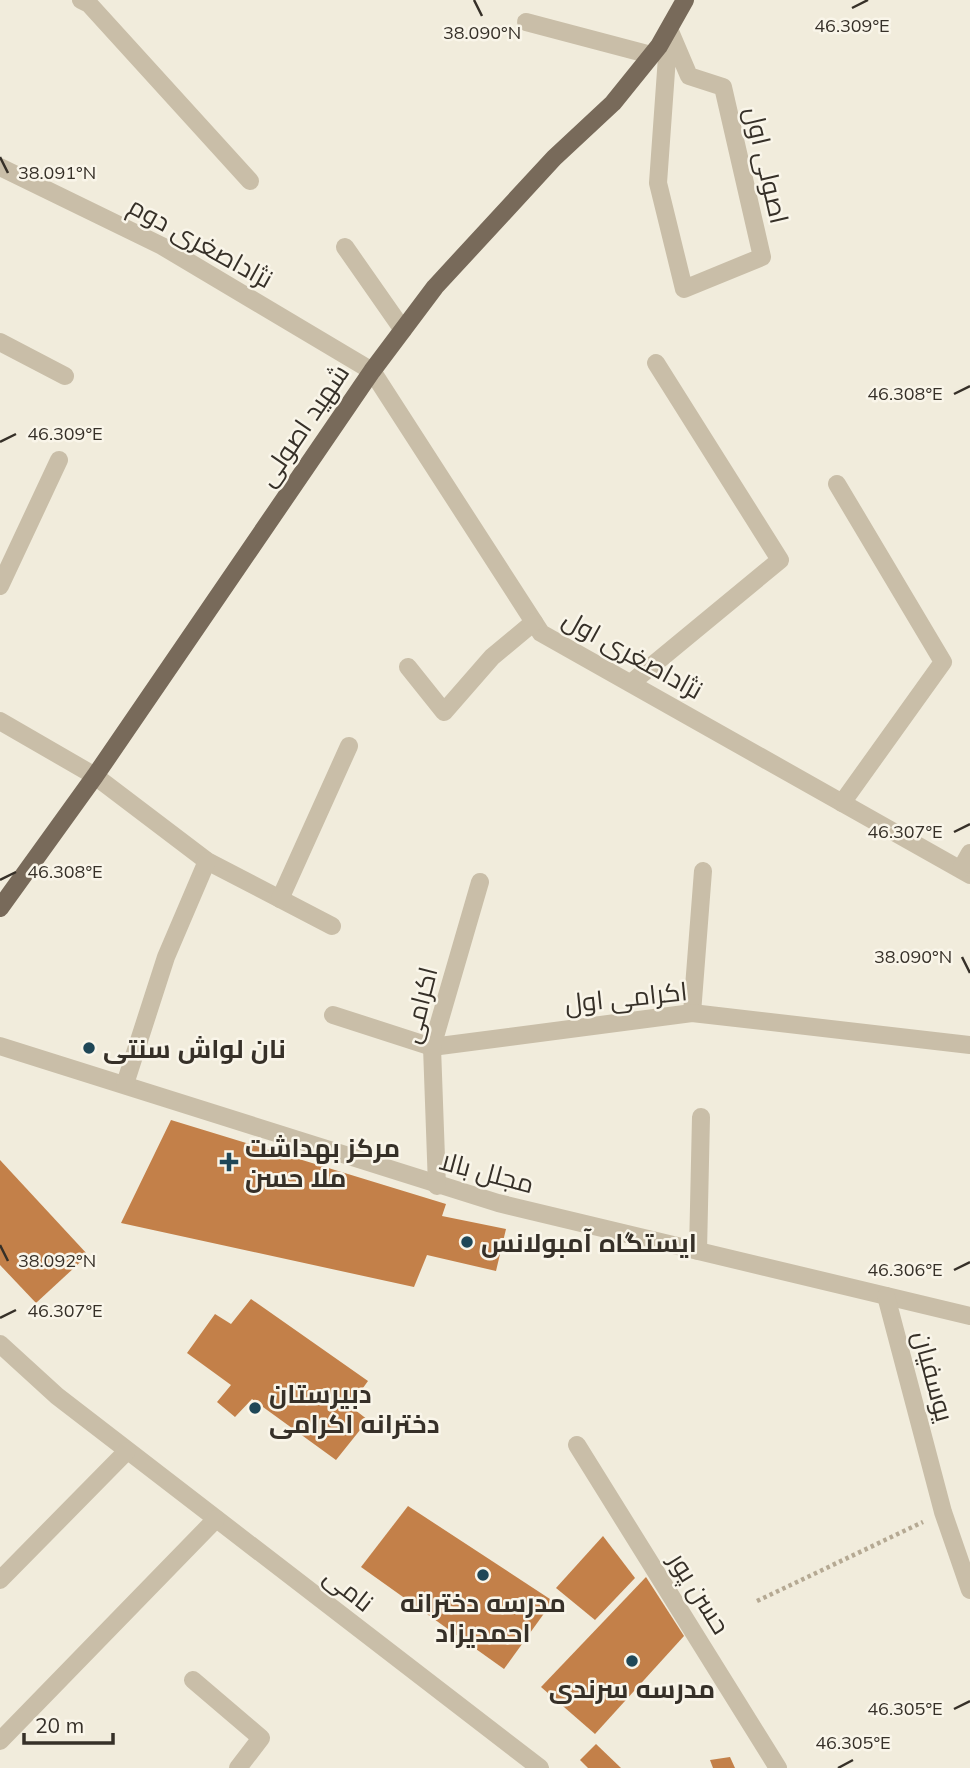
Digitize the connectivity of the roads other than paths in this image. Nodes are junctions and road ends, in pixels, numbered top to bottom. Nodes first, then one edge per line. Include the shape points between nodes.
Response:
1 (81, 0) edge
2 (685, 0) edge
3 (526, 22) dead end
4 (669, 29) junction
5 (651, 55) junction
6 (2, 171) edge
7 (250, 181) dead end
8 (345, 247) dead end
9 (403, 330) junction
10 (0, 342) edge
11 (656, 363) dead end
12 (372, 371) junction
13 (65, 376) dead end
14 (59, 460) dead end
15 (837, 484) dead end
16 (0, 586) edge
17 (534, 622) junction
18 (408, 667) dead end
19 (631, 683) junction
20 (0, 722) edge
21 (349, 746) dead end
22 (95, 776) junction
23 (842, 803) junction
24 (970, 853) edge
25 (207, 861) junction
26 (704, 871) dead end
27 (965, 872) edge
28 (480, 882) dead end
29 (280, 899) junction
30 (0, 908) edge
31 (332, 926) dead end
32 (692, 1013) junction
33 (333, 1016) dead end
34 (970, 1045) edge
35 (0, 1046) edge
36 (432, 1046) junction
37 (125, 1084) junction
38 (701, 1117) dead end
39 (437, 1186) junction
40 (698, 1251) junction
41 (886, 1296) junction
42 (970, 1316) edge
43 (0, 1344) edge
44 (577, 1445) dead end
45 (127, 1451) junction
46 (216, 1519) junction
47 (0, 1580) edge
48 (970, 1590) edge
49 (193, 1680) dead end
50 (0, 1741) edge
51 (238, 1768) edge
52 (540, 1768) edge
53 (778, 1768) edge

1 - 7 street
2 - 4 main road, شهید اصولی
3 - 5 street
4 - 4 street, اصولی اول via 658,183 684,289 762,257 723,87 688,76
4 - 5 main road, شهید اصولی
5 - 9 main road, شهید اصولی via 613,103 493,222
6 - 12 street, نژاداصغری دوم via 162,246
8 - 9 street
9 - 12 main road, شهید اصولی
10 - 13 street
11 - 19 street via 780,560
12 - 17 street, نژاداصغری اول
12 - 22 main road, شهید اصولی
14 - 16 street
15 - 23 street via 943,662
17 - 18 street via 492,657 444,712
17 - 19 street, نژاداصغری اول via 541,633
19 - 23 street, نژاداصغری اول
20 - 22 street
21 - 29 street
22 - 25 street
22 - 30 main road, شهید اصولی
23 - 27 street, نژاداصغری اول
24 - 27 street
25 - 29 street
25 - 37 street via 166,957
26 - 32 street
28 - 36 street, اکرامی
29 - 31 street
32 - 34 street, اکرامی اول
32 - 36 street, اکرامی اول
33 - 36 street, اکرامی اول
35 - 37 street, مجلل بالا
36 - 39 street, اکرامی
37 - 39 street, مجلل بالا
38 - 40 street
39 - 40 street, مجلل بالا
40 - 41 street, مجلل بالا
41 - 42 street, مجلل بالا
41 - 48 street, یوسفیان via 943,1512
43 - 45 street, نامی
44 - 53 street, حسن پور
45 - 46 street, نامی
45 - 47 street
46 - 50 street
46 - 52 street, نامی
49 - 51 street via 261,1738

